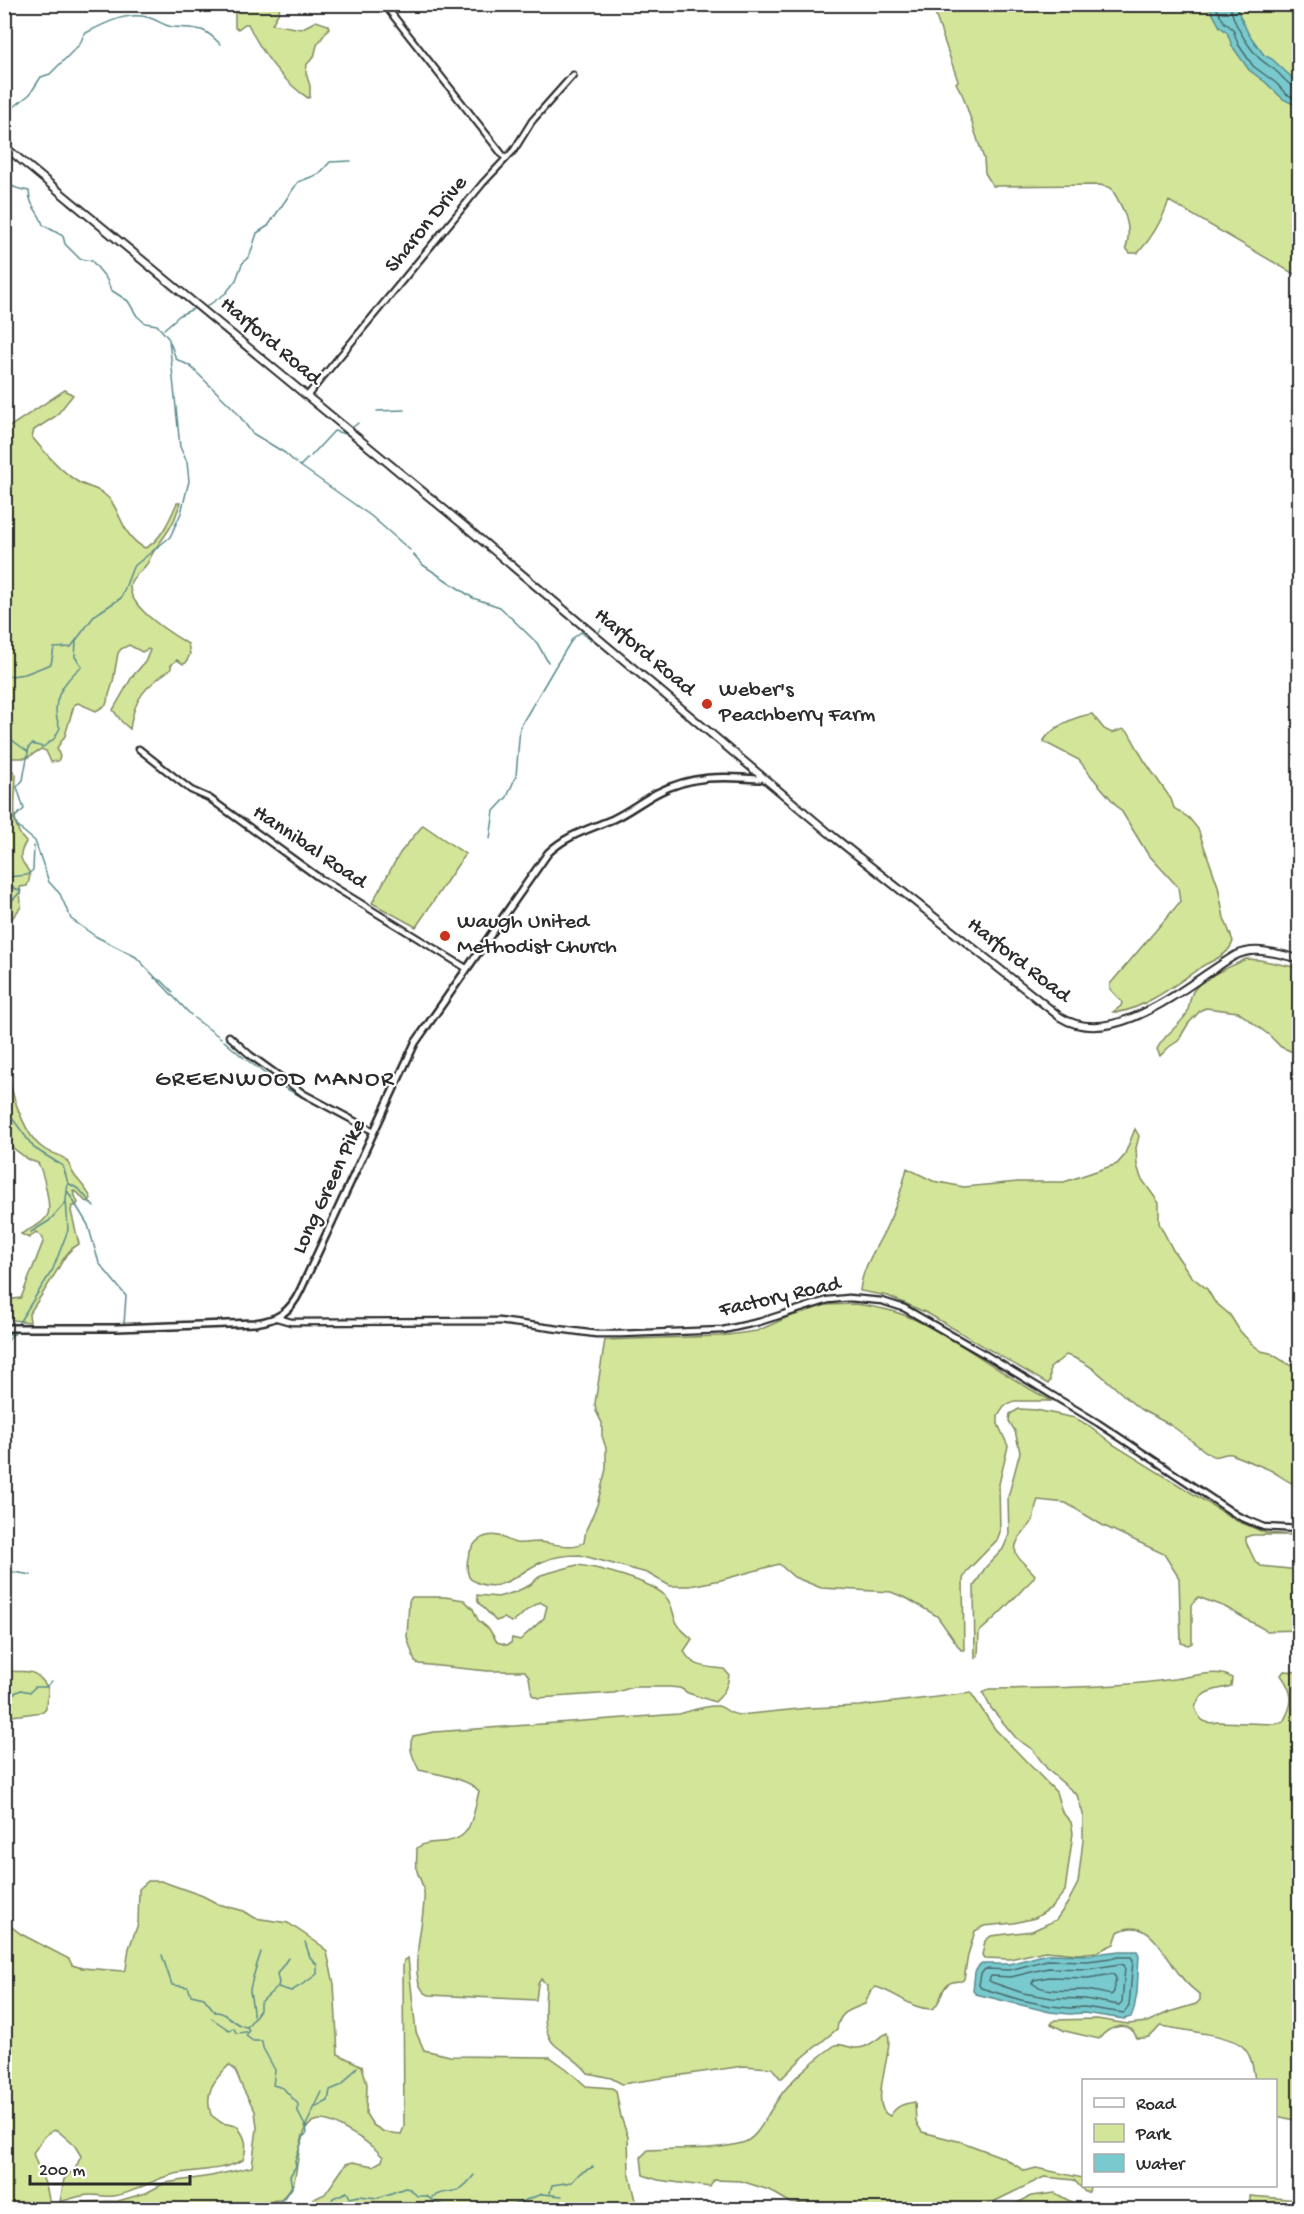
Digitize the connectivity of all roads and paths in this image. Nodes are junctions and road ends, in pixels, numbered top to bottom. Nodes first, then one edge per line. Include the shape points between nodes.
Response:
1 (384, 4) edge
2 (573, 75) dead end
3 (4, 146) edge
4 (504, 158) junction
5 (307, 396) junction
6 (139, 749) dead end
7 (762, 777) junction
8 (1299, 959) edge
9 (466, 968) junction
10 (229, 1036) dead end
11 (373, 1131) junction
12 (277, 1318) junction
13 (4, 1328) edge
14 (1299, 1529) edge

1 - 4 street
2 - 4 street, Sharon Drive
3 - 5 main road, Harford Road
4 - 5 street, Sharon Drive
5 - 7 main road, Harford Road
6 - 9 street, Hannibal Road via 318,878
7 - 8 main road, Harford Road via 1032,996 1074,1024 1105,1025 1132,1018 1246,951
7 - 9 street, Long Green Pike via 710,777 682,782 563,840 540,862
9 - 11 street, Long Green Pike via 415,1043
10 - 11 street via 304,1094
11 - 12 street, Long Green Pike via 296,1298 286,1313
12 - 13 street via 196,1326
12 - 14 street, Factory Road via 291,1322 499,1321 620,1334 723,1330 828,1300 882,1301 904,1308 986,1355 1238,1516 1264,1527

